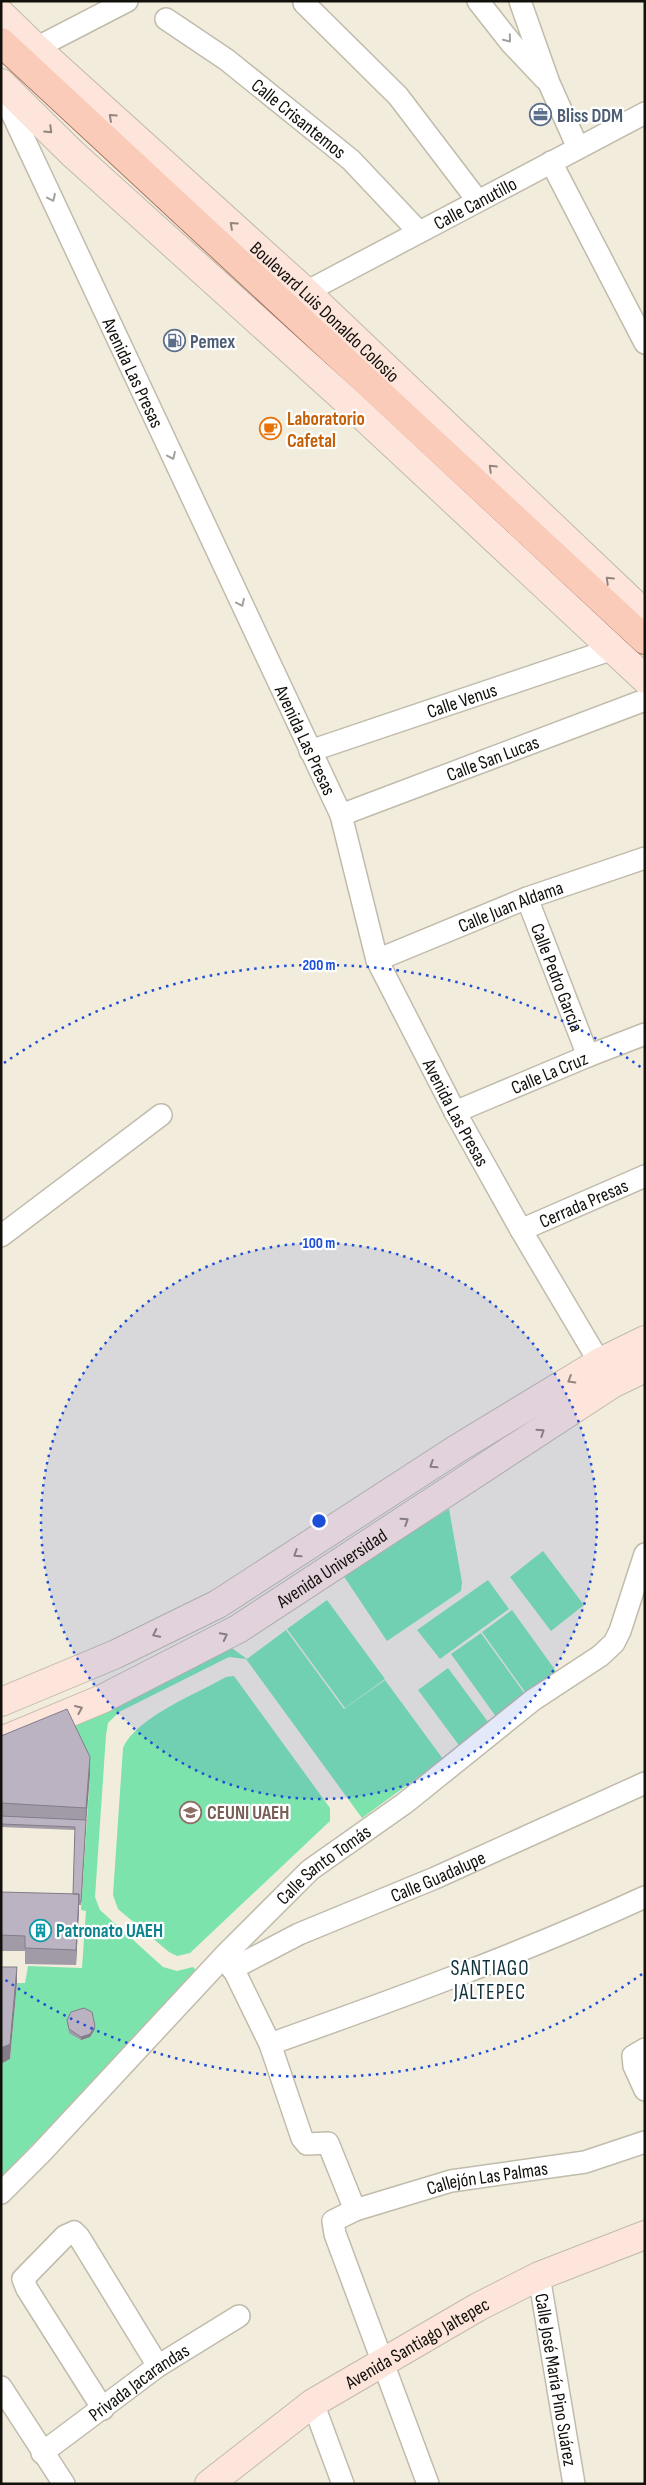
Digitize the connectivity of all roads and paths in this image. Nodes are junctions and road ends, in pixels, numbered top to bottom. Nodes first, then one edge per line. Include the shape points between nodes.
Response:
1 (127, 1) edge
2 (478, 1) edge
3 (520, 1) edge
4 (304, 3) dead end
5 (1, 14) edge
6 (166, 19) dead end
7 (1, 42) edge
8 (36, 48) junction
9 (1, 62) edge
10 (1, 83) edge
11 (549, 83) junction
12 (1, 90) edge
13 (645, 112) edge
14 (578, 148) junction
15 (551, 162) junction
16 (478, 201) junction
17 (419, 232) junction
18 (306, 292) junction
19 (645, 343) edge
20 (645, 614) edge
21 (645, 640) edge
22 (613, 648) junction
23 (645, 659) edge
24 (645, 679) edge
25 (645, 700) edge
26 (310, 751) junction
27 (341, 815) junction
28 (645, 858) edge
29 (527, 898) junction
30 (377, 960) junction
31 (645, 1034) edge
32 (588, 1056) junction
33 (455, 1112) junction
34 (161, 1115) dead end
35 (645, 1176) edge
36 (521, 1230) junction
37 (1, 1236) edge
38 (645, 1340) edge
39 (645, 1368) edge
40 (606, 1373) junction
41 (645, 1554) edge
42 (1, 1702) edge
43 (1, 1741) edge
44 (645, 1783) edge
45 (645, 1897) edge
46 (229, 1961) junction
47 (270, 2044) junction
48 (639, 2053) edge
49 (645, 2090) edge
50 (645, 2142) edge
51 (1, 2192) edge
52 (355, 2210) junction
53 (645, 2235) edge
54 (539, 2276) junction
55 (239, 2316) dead end
56 (381, 2363) junction
57 (158, 2366) junction
58 (1, 2386) edge
59 (313, 2403) junction
60 (102, 2408) junction
61 (42, 2453) junction
62 (64, 2484) edge
63 (209, 2484) edge
64 (344, 2484) edge
65 (428, 2484) edge
66 (574, 2484) edge

1 - 8 street
2 -> 11 street via 511,43
3 - 11 street
4 - 16 street via 398,96
5 - 8 street, Boulevard Luis Donaldo Colosio
6 - 17 street, Calle Crisantemos via 227,60 351,160
7 - 21 main road
18 -> 8 street, Boulevard Luis Donaldo Colosio
9 - 23 main road
10 -> 22 street via 72,152
11 - 14 street
12 -> 26 street, Avenida Las Presas
13 - 14 street, Calle Canutillo
14 - 15 street, Calle Canutillo
15 - 16 street, Calle Canutillo
15 - 19 street
16 - 17 street, Calle Canutillo
17 - 18 street, Calle Canutillo
20 -> 18 street, Boulevard Luis Donaldo Colosio
22 - 24 street
22 - 26 street, Calle Venus
25 - 27 street, Calle San Lucas
26 - 27 street, Avenida Las Presas
27 - 30 street, Avenida Las Presas
28 - 29 street, Calle Juan Aldama
29 - 30 street, Calle Juan Aldama
29 - 32 street, Calle Pedro García
30 - 33 street, Avenida Las Presas
31 - 32 street, Calle La Cruz
32 - 33 street, Calle La Cruz
33 - 36 street, Avenida Las Presas
34 - 37 street
35 - 36 street, Cerrada Presas
36 - 40 street, Avenida Las Presas
38 - 40 street, Avenida Universidad
39 - 40 street, Avenida Universidad
40 -> 42 street, Avenida Universidad via 455,1450 218,1604 116,1654
43 -> 40 street, Avenida Universidad via 102,1699 238,1629
41 - 46 street, Calle Santo Tomás via 614,1643 600,1656 533,1700 405,1803 310,1870
44 - 46 street, Calle Guadalupe via 435,1878
45 - 47 street via 423,1990
46 - 47 street
46 - 51 street, Calle Santo Tomás
47 - 52 street via 302,2138 307,2144 328,2143
48 - 49 street via 634,2066
50 - 52 street, Callejón Las Palmas via 584,2162 451,2181
52 - 56 street, Callejón Las Palmas via 333,2221 335,2234
53 - 54 street, Avenida Santiago Jaltepec
54 - 56 street, Avenida Santiago Jaltepec
54 - 66 street, Calle José María Pino Suárez
55 - 57 street, Privada Jacarandas
56 - 59 street, Avenida Santiago Jaltepec
56 - 65 street
57 - 60 street, Privada Jacarandas
57 - 60 street via 79,2237 74,2232 65,2236 23,2278
58 - 61 street
59 - 63 street, Avenida Santiago Jaltepec
59 - 64 street
60 - 61 street, Privada Jacarandas
61 - 62 street

